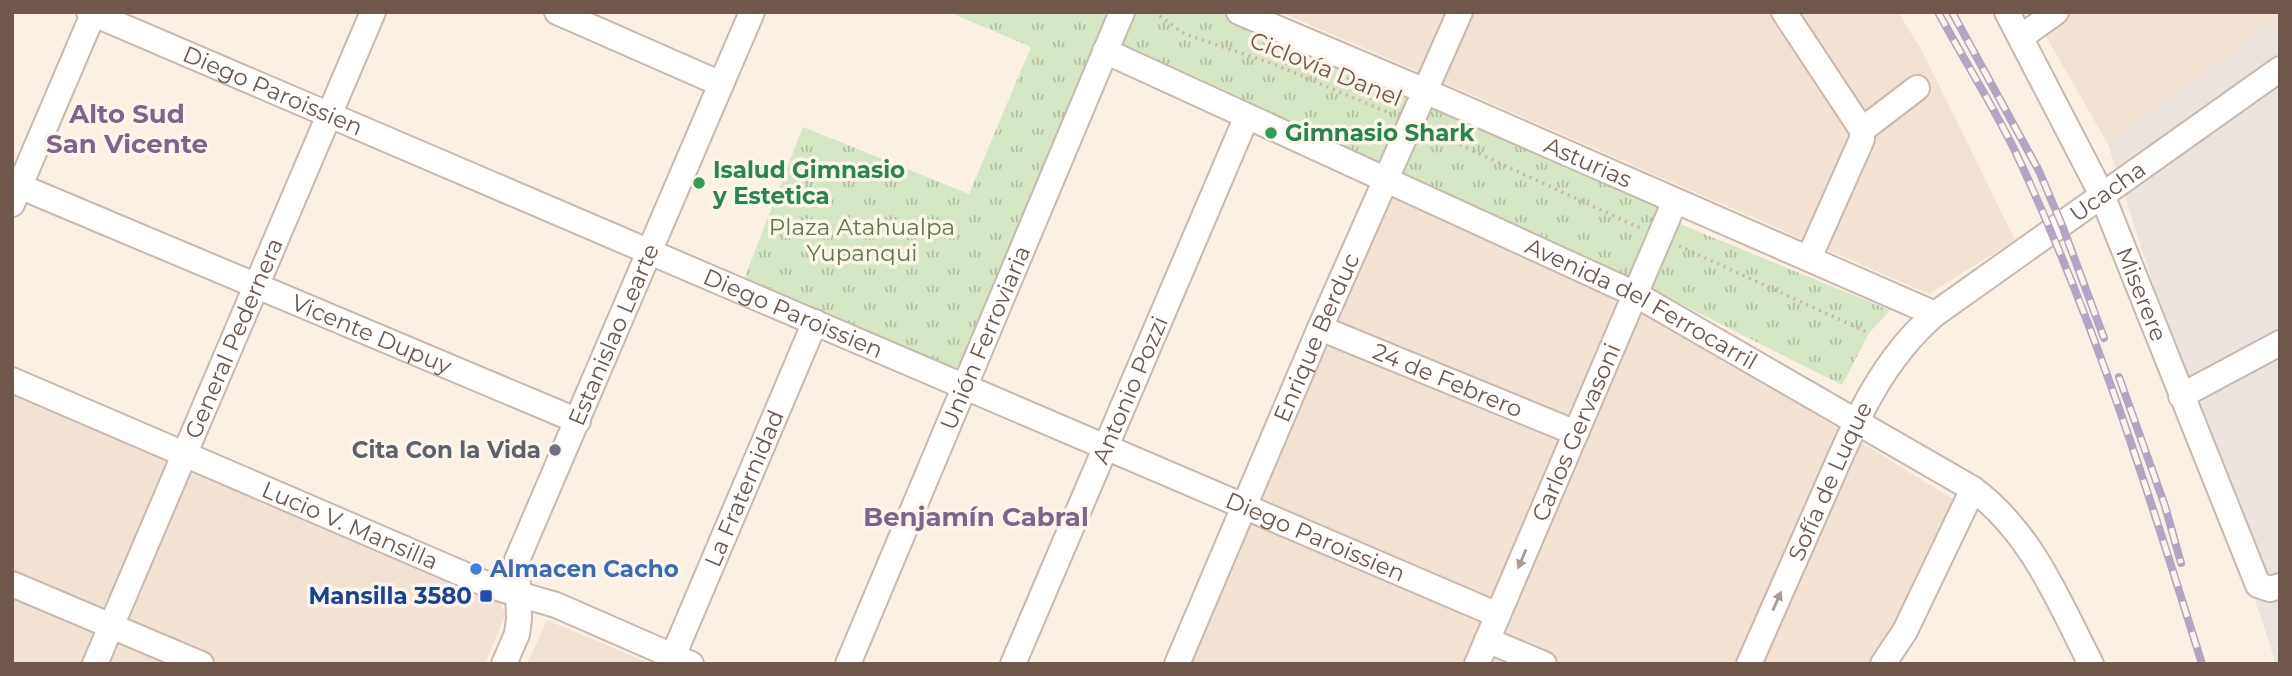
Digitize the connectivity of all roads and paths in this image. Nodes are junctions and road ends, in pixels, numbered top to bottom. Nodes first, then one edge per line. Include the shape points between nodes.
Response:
1 (373, 12) edge
2 (558, 12) edge
3 (752, 12) edge
4 (1122, 12) edge
5 (1154, 12) edge
6 (1239, 12) edge
7 (1460, 12) edge
8 (1784, 12) edge
9 (2007, 12) edge
10 (2056, 12) edge
11 (92, 13) edge
12 (1276, 20) edge
13 (2021, 37) junction
14 (1105, 51) junction
15 (2280, 69) edge
16 (721, 84) junction
17 (1917, 88) dead end
18 (1425, 91) junction
19 (329, 115) junction
20 (1247, 116) junction
21 (1412, 123) junction
22 (1862, 130) junction
23 (1387, 180) junction
24 (15, 191) edge
25 (2102, 195) junction
26 (1675, 201) junction
27 (1659, 237) junction
28 (650, 252) junction
29 (1809, 258) junction
30 (256, 286) junction
31 (1635, 294) junction
32 (1935, 314) junction
33 (815, 323) junction
34 (1320, 328) junction
35 (1869, 333) dead end
36 (2280, 344) edge
37 (12, 380) edge
38 (963, 386) junction
39 (2181, 396) junction
40 (1857, 420) junction
41 (578, 422) junction
42 (1576, 433) junction
43 (1105, 447) junction
44 (184, 456) junction
45 (1973, 489) junction
46 (1244, 506) junction
47 (12, 584) edge
48 (2269, 585) edge
49 (518, 595) junction
50 (1498, 615) junction
51 (111, 626) junction
52 (1487, 640) junction
53 (682, 660) edge
54 (95, 664) edge
55 (201, 664) edge
56 (504, 664) edge
57 (848, 664) edge
58 (1013, 664) edge
59 (1177, 664) edge
60 (1477, 664) edge
61 (1544, 664) edge
62 (1749, 664) edge
63 (1883, 664) edge
64 (2091, 664) edge

1 - 19 street, General Pedernera
2 - 16 street
3 - 16 street, Estanislao Learte
4 - 14 street, Unión Ferroviaria
5 - 21 path, Ciclovía Danel via 1185,34 1276,65
6 - 12 street, Asturias
7 - 18 street, Enrique Berduc
8 - 22 street
9 - 13 street, Miserere
10 - 13 street
11 - 19 street, Diego Paroissien
11 - 24 street
12 - 18 street, Asturias
13 - 25 street, Miserere
14 - 20 street, Avenida del Ferrocarril
14 - 38 street, Unión Ferroviaria
15 - 25 street, Ucacha
16 - 28 street, Estanislao Learte
17 - 22 street
18 - 21 street, Enrique Berduc
18 - 26 street, Asturias
19 - 28 street, Diego Paroissien
19 - 30 street, General Pedernera
20 - 23 street, Avenida del Ferrocarril
20 - 43 street, Antonio Pozzi
21 - 23 street, Enrique Berduc
21 - 27 path, Ciclovía Danel
22 - 29 street
23 - 31 street, Avenida del Ferrocarril
23 - 34 street, Enrique Berduc
24 - 30 street, Vicente Dupuy
25 - 32 street, Ucacha
25 - 39 street, Miserere
26 - 27 street, Carlos Gervasoni
26 - 29 street, Asturias
27 - 31 street, Carlos Gervasoni
27 - 35 path, Ciclovía Danel
28 - 33 street, Diego Paroissien
28 - 41 street, Estanislao Learte
29 - 32 street, Asturias
30 - 41 street, Vicente Dupuy
30 - 44 street, General Pedernera
31 - 40 street, Avenida del Ferrocarril
31 - 42 street, Carlos Gervasoni
32 - 40 street, Sofía de Luque via 1891,360
33 - 38 street, Diego Paroissien
33 - 53 street, La Fraternidad
34 - 42 street, 24 de Febrero
34 - 46 street, Enrique Berduc
36 - 39 street
37 - 44 street, Lucio V. Mansilla
38 - 43 street, Diego Paroissien
38 - 57 street, Unión Ferroviaria
39 - 48 street, Miserere
40 - 45 street, Avenida del Ferrocarril
62 -> 40 street, Sofía de Luque
41 - 49 street, Estanislao Learte via 517,560
42 -> 50 street, Carlos Gervasoni
43 - 46 street, Diego Paroissien
43 - 58 street, Antonio Pozzi
44 - 49 street, Lucio V. Mansilla
44 - 51 street, General Pedernera
45 - 63 street via 1905,631
45 - 64 street, Avenida del Ferrocarril via 2002,512 2034,554
46 - 50 street, Diego Paroissien
46 - 59 street, Enrique Berduc
47 - 51 street
49 - 53 street, Lucio V. Mansilla
49 - 56 street, Estanislao Learte via 517,634
50 - 52 street, Carlos Gervasoni
51 - 54 street, General Pedernera
51 - 55 street
52 - 60 street, Carlos Gervasoni
52 - 61 street

